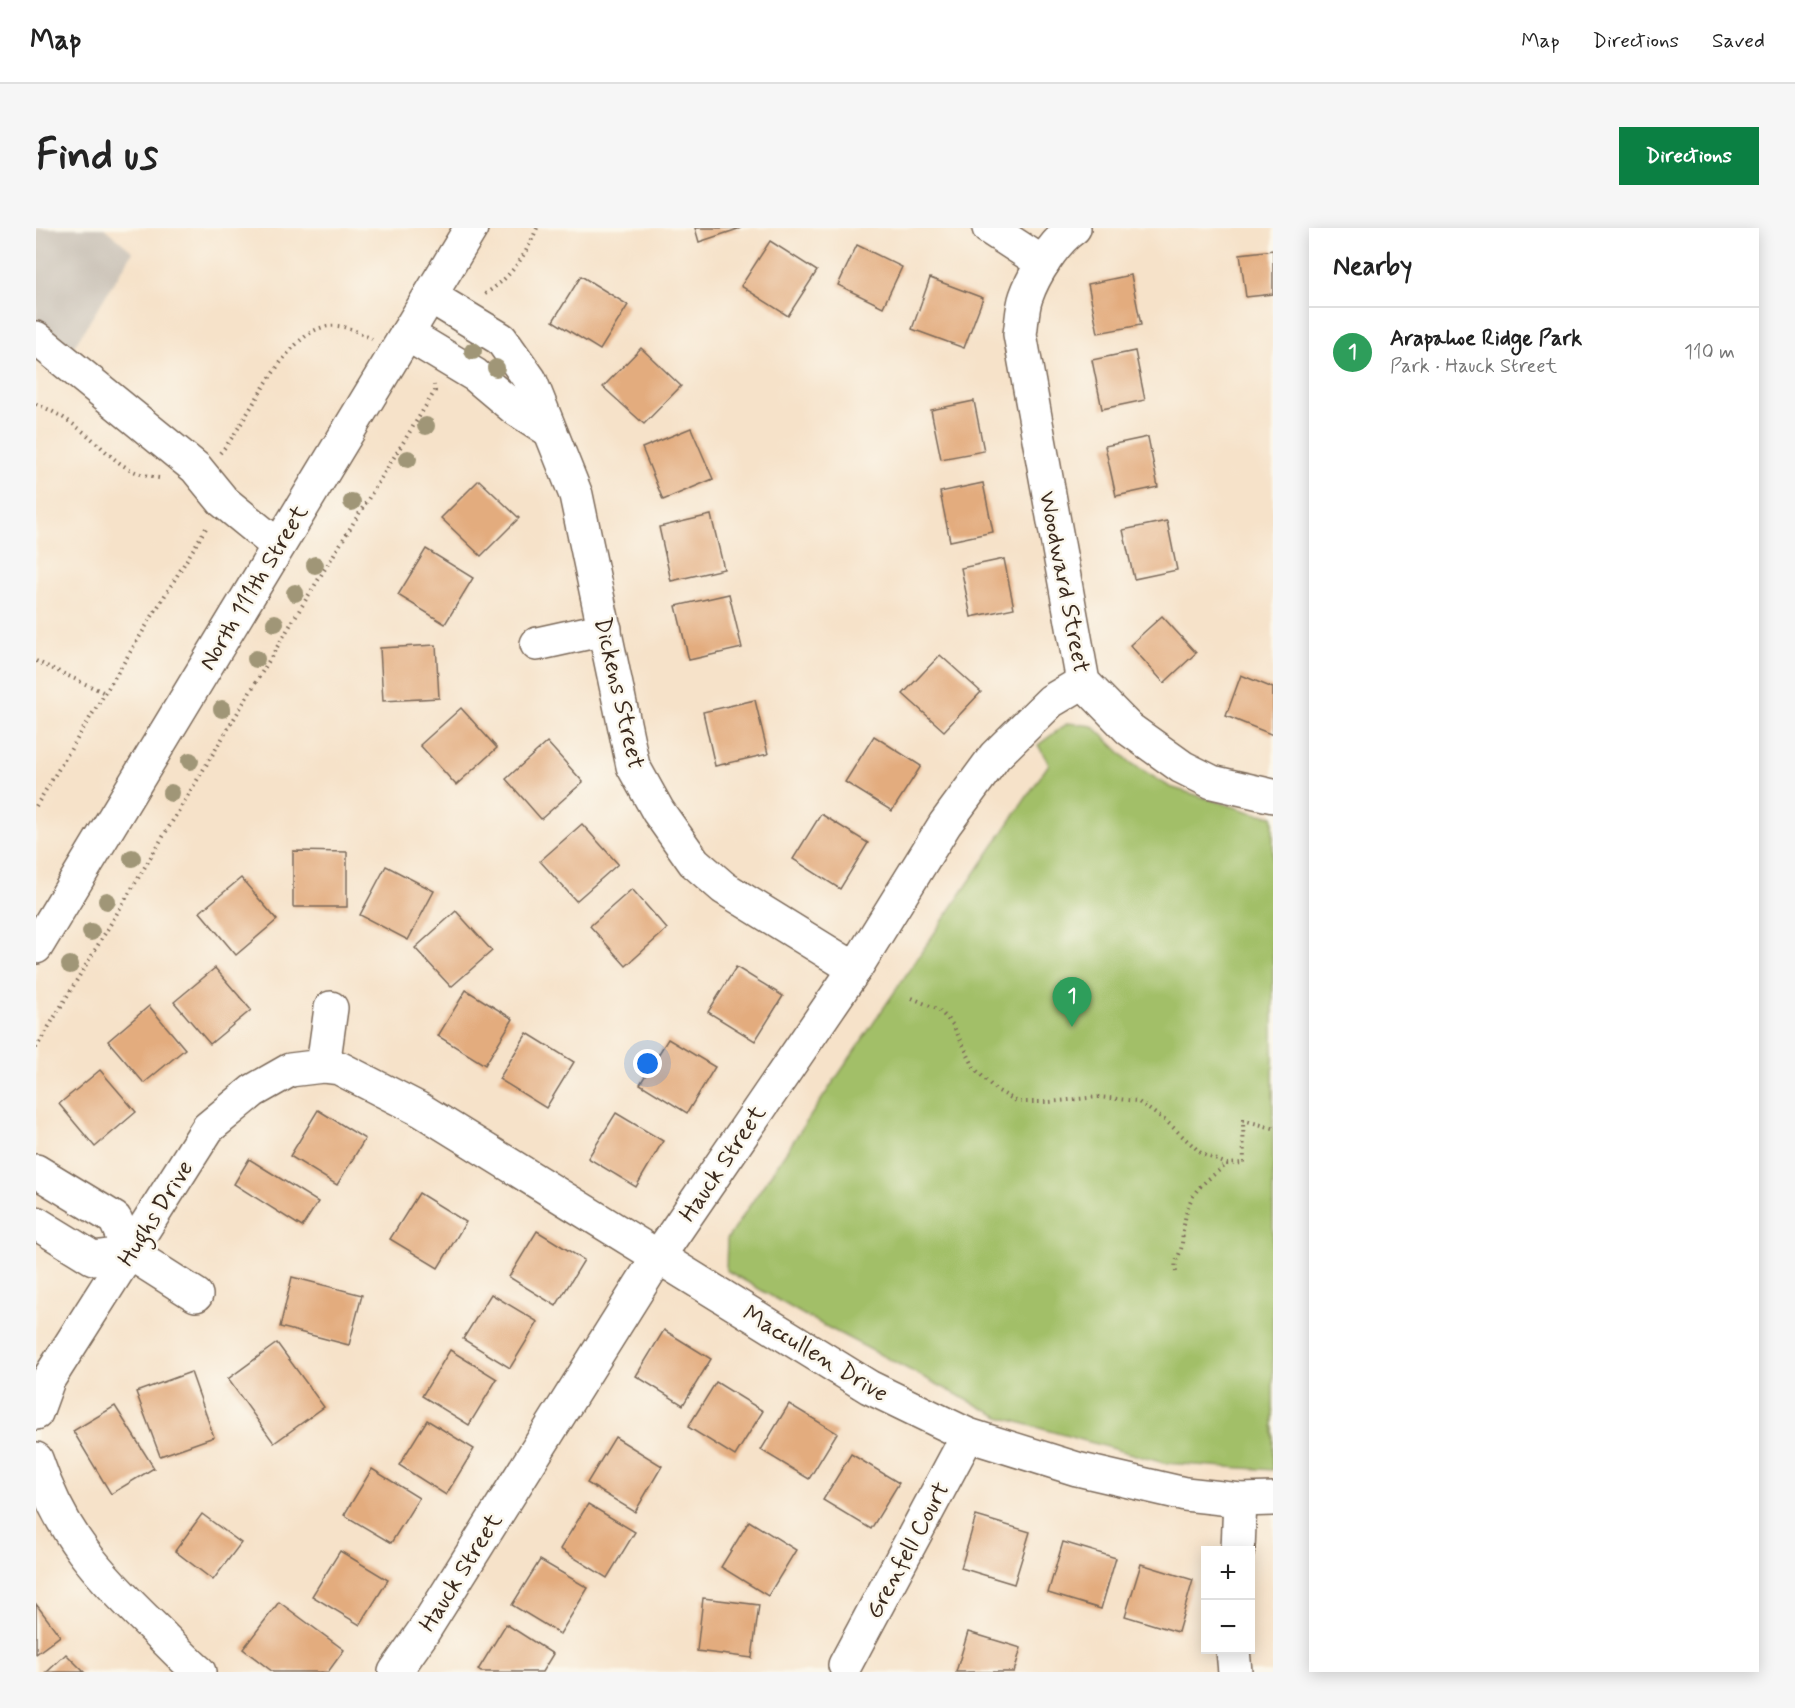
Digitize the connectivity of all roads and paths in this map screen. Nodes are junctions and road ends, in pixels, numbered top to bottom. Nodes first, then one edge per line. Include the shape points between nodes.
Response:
1 (471, 228) edge
2 (537, 228) edge
3 (989, 228) edge
4 (1074, 228) edge
5 (1043, 263) junction
6 (430, 296) junction
7 (482, 296) dead end
8 (407, 334) junction
9 (36, 338) edge
10 (376, 341) dead end
11 (434, 383) dead end
12 (36, 404) edge
13 (549, 430) junction
14 (196, 468) junction
15 (223, 501) junction
16 (278, 546) junction
17 (605, 629) junction
18 (537, 644) dead end
19 (36, 661) edge
20 (1083, 682) junction
21 (105, 693) junction
22 (1273, 796) edge
23 (36, 806) edge
24 (36, 947) edge
25 (855, 969) junction
26 (912, 998) dead end
27 (331, 1008) dead end
28 (36, 1048) edge
29 (323, 1066) junction
30 (401, 1099) joint
31 (1273, 1128) edge
32 (1227, 1164) junction
33 (36, 1171) edge
34 (36, 1223) edge
35 (130, 1253) junction
36 (658, 1257) junction
37 (1176, 1272) dead end
38 (196, 1295) dead end
39 (36, 1413) edge
40 (968, 1435) junction
41 (36, 1459) edge
42 (1273, 1498) edge
43 (1240, 1500) junction
44 (1238, 1546) edge
45 (1233, 1654) edge
46 (845, 1665) dead end
47 (199, 1672) edge
48 (395, 1672) edge
49 (1235, 1672) edge

1 - 6 street, North 111th Street
2 - 7 path via 514,269
3 - 5 street
4 - 5 street, Woodward Street
5 - 20 street, Woodward Street via 1026,297 1020,334
6 - 8 street, North 111th Street
6 - 13 street, Dickens Street via 501,339 530,380
8 - 13 street via 475,375 513,407
8 - 16 street, North 111th Street
9 - 14 street
10 - 14 path via 336,326 316,329 295,344 230,442 213,460
11 - 28 path via 435,391
12 - 14 path via 80,430 121,466 145,476 170,479
13 - 17 street, Dickens Street via 576,495
14 - 15 street
15 - 16 street
15 - 21 path
16 - 24 street, North 111th Street
17 - 18 street
17 - 25 street, Dickens Street via 633,766 658,811 694,862 724,888
19 - 21 path
20 - 22 street, Woodward Street via 1129,729 1182,767 1212,782
20 - 25 street, Hauck Street via 1051,701 995,756 945,824
21 - 23 path
25 - 36 street, Hauck Street
26 - 32 path via 939,1010 953,1025 975,1068 995,1089 1018,1102 1098,1097 1137,1101 1202,1154
27 - 29 street
29 - 30 street, Hughs Drive via 339,1068
29 - 35 street, Hughs Drive via 290,1070 253,1090 208,1128
30 - 36 street, Maccullen Drive
31 - 32 path via 1243,1120 1244,1163
32 - 37 path via 1201,1185 1187,1205 1181,1250 1174,1262
33 - 35 street via 115,1220
34 - 35 street via 93,1258
35 - 38 street
35 - 39 street, Hughs Drive via 48,1380
36 - 40 street, Maccullen Drive via 869,1387
36 - 48 street, Hauck Street
40 - 43 street, Maccullen Drive via 1077,1469 1185,1494
40 - 46 street, Grenfell Court
41 - 47 street via 47,1492 69,1534 108,1584
42 - 43 street, Maccullen Drive
43 - 44 street
45 - 49 street

